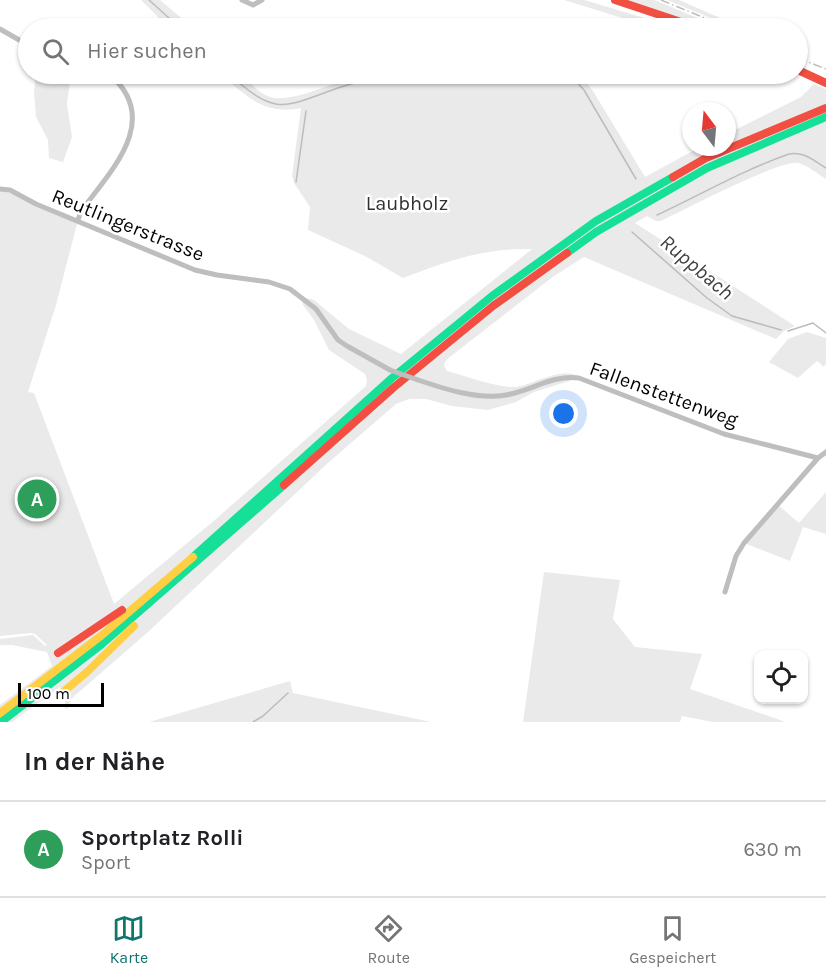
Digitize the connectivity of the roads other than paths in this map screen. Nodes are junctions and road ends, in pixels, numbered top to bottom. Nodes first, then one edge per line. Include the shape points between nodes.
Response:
1 (242, 0) edge
2 (262, 0) edge
3 (615, 0) edge
4 (669, 18) edge
5 (0, 29) edge
6 (18, 39) edge
7 (808, 75) edge
8 (826, 83) edge
9 (119, 84) edge
10 (826, 108) edge
11 (826, 117) edge
12 (0, 189) edge
13 (78, 220) junction
14 (284, 286) joint
15 (826, 452) edge
16 (818, 458) junction
17 (163, 584) junction
18 (725, 592) dead end
19 (156, 600) junction
20 (58, 653) dead end
21 (62, 693) dead end
22 (0, 713) edge
23 (1, 722) edge

1 - 2 street via 253,5
3 - 4 main road
5 - 6 street
7 - 8 main road
9 - 13 street via 130,104 132,132 124,152
10 - 17 main road via 750,138 668,178 533,266 378,391
11 - 19 main road via 765,140 684,179 540,271 399,384
12 - 13 street, Reutlingerstrasse
13 - 14 street, Reutlingerstrasse via 195,270
14 - 16 street, Fallenstettenweg, bridge via 316,309 338,340 390,370 418,380 496,396 561,377 579,378 724,434
15 - 16 street
16 - 18 street via 740,549
17 - 20 main road
17 - 22 main road
19 - 21 main road via 122,639
19 - 23 main road

